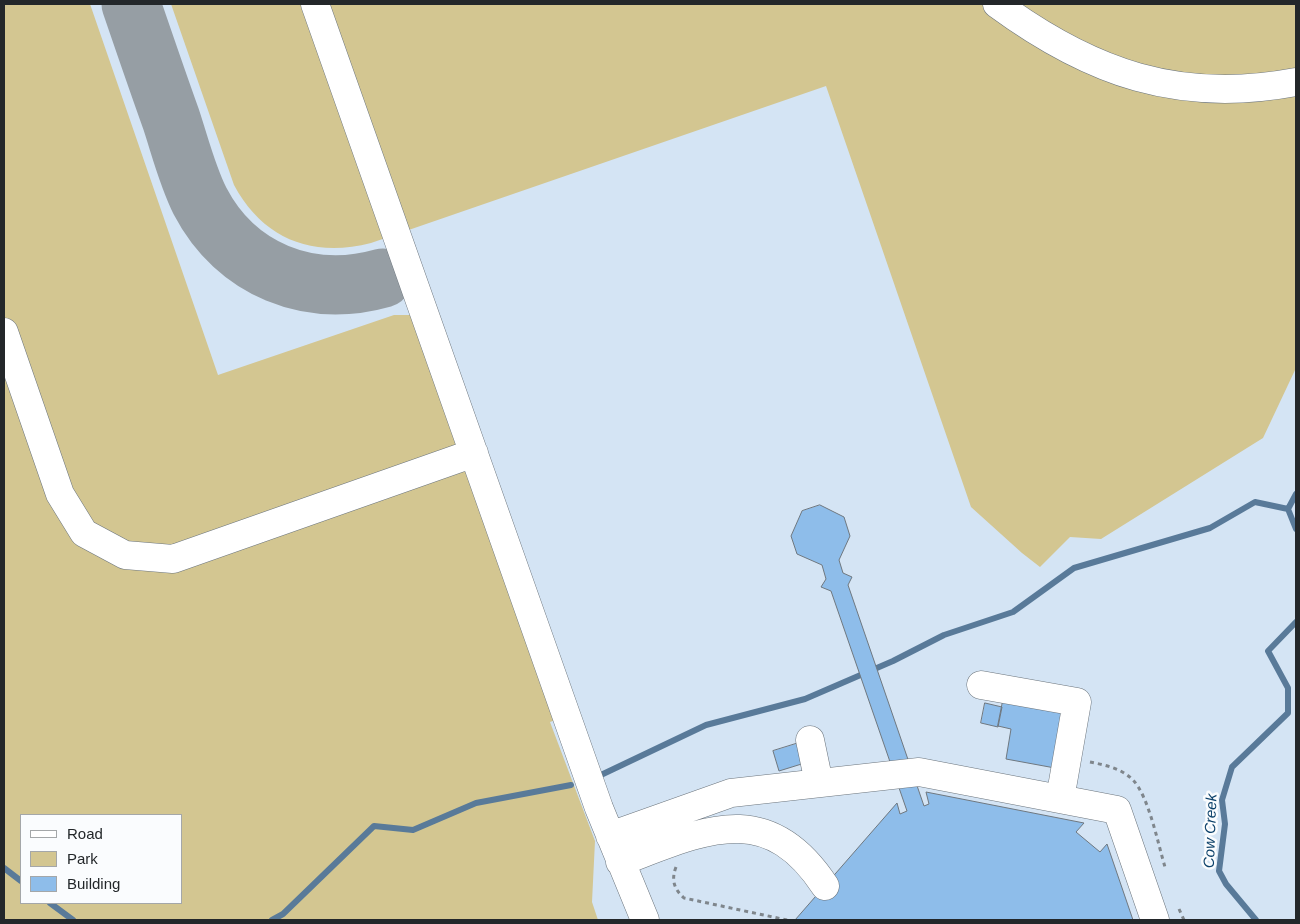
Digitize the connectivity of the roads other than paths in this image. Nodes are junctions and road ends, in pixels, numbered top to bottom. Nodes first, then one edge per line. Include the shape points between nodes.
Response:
1 (315, 4) edge
2 (997, 4) edge
3 (1296, 82) edge
4 (4, 332) edge
5 (474, 453) junction
6 (981, 685) dead end
7 (810, 740) dead end
8 (819, 783) junction
9 (1060, 799) junction
10 (610, 836) junction
11 (620, 862) junction
12 (825, 886) dead end
13 (646, 920) edge
14 (1155, 920) edge

1 - 5 lane
2 - 3 lane via 1065,48 1128,75 1213,90 1260,89
4 - 5 lane via 60,494 84,533 125,555 173,559
5 - 10 lane
6 - 9 lane via 1077,702
7 - 8 lane
8 - 9 lane via 919,772
8 - 10 lane via 731,793
9 - 14 lane via 1117,810
10 - 11 lane
11 - 12 lane via 711,830 750,830 787,844 804,858
11 - 13 lane

